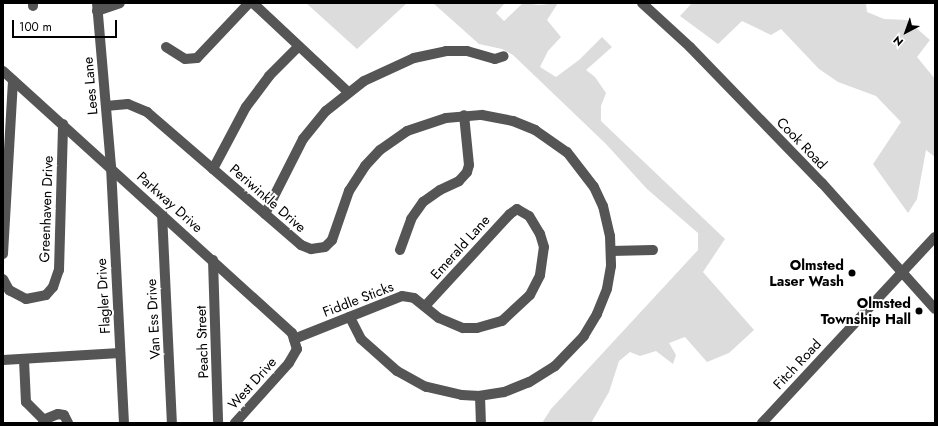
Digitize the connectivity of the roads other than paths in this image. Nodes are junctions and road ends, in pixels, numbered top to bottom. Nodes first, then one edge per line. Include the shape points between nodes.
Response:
1 (120, 3) edge
2 (249, 3) edge
3 (253, 3) edge
4 (642, 3) edge
5 (97, 7) edge
6 (299, 46) junction
7 (166, 47) dead end
8 (504, 56) dead end
9 (3, 71) edge
10 (13, 80) junction
11 (348, 92) junction
12 (106, 106) junction
13 (464, 115) junction
14 (62, 124) junction
15 (110, 167) junction
16 (213, 169) junction
17 (517, 209) joint
18 (162, 213) junction
19 (265, 214) junction
20 (935, 236) edge
21 (400, 250) dead end
22 (653, 250) dead end
23 (611, 251) junction
24 (3, 254) edge
25 (213, 260) junction
26 (901, 274) junction
27 (3, 280) edge
28 (426, 306) junction
29 (935, 309) edge
30 (350, 317) junction
31 (294, 339) junction
32 (120, 353) junction
33 (3, 360) edge
34 (24, 360) junction
35 (480, 396) junction
36 (45, 421) edge
37 (68, 423) edge
38 (124, 423) edge
39 (172, 423) edge
40 (218, 423) edge
41 (235, 423) edge
42 (481, 423) edge
43 (762, 423) edge

1 - 5 street
2 - 7 street via 197,58 185,59
3 - 6 street
4 - 26 street, Cook Road via 690,47 822,183
5 - 12 street, Lees Lane
6 - 11 street
6 - 16 street via 269,76 250,101
8 - 11 street via 489,59 458,50 434,53 382,71
9 - 10 street, Parkway Drive
10 - 14 street, Parkway Drive
10 - 24 street
11 - 19 street via 326,111 303,139
12 - 15 street, Lees Lane
12 - 16 street, Periwinkle Drive via 128,104 147,112
13 - 19 street, Periwinkle Drive via 419,126 380,150 355,180 343,206 334,237 325,247 304,247
13 - 21 street via 469,164 467,172 459,181 423,202 411,219
13 - 23 street, Periwinkle Drive via 482,115 518,123 545,136 567,152 584,171 599,196 607,220
14 - 15 street, Parkway Drive
14 - 27 street, Greenhaven Drive via 58,270 53,287 46,295 26,299 9,290
15 - 18 street, Parkway Drive
15 - 32 street, Flagler Drive
16 - 19 street, Periwinkle Drive
17 - 28 street, Emerald Lane
17 - 28 street, Fiddle Sticks via 525,212 533,221 544,247 544,260 538,283 519,307 502,321 477,328 452,325
18 - 25 street, Parkway Drive
18 - 39 street, Van Ess Drive
20 - 26 street, Fitch Road
22 - 23 street
23 - 35 street, Periwinkle Drive via 609,278 600,307 584,336 568,354 529,382 504,392
25 - 31 street, Parkway Drive via 292,333
25 - 40 street, Peach Street
26 - 29 street, Cook Road
26 - 43 street, Fitch Road
28 - 30 street, Fiddle Sticks via 414,298 402,296
30 - 31 street, Fiddle Sticks
30 - 35 street, Periwinkle Drive via 361,339 397,371 413,381 444,393
31 - 41 street, West Drive via 297,349 289,362
32 - 34 street
32 - 38 street, Flagler Drive
33 - 34 street
34 - 36 street via 26,402
35 - 42 street
36 - 37 street via 58,414 64,415

